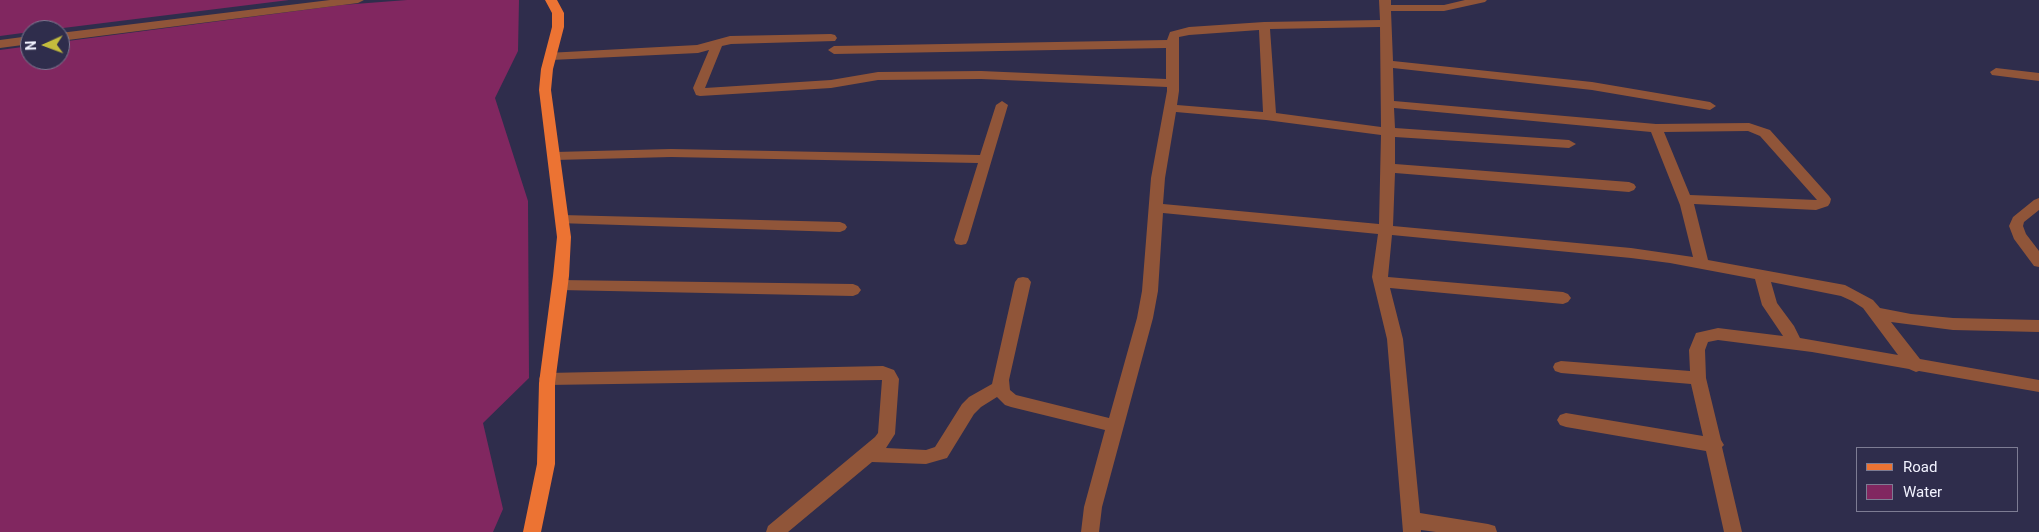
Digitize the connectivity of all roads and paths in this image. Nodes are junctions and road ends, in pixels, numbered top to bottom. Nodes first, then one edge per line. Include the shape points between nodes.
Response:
1 (358, 0) edge
2 (551, 0) edge
3 (1481, 0) edge
4 (1386, 10) edge
5 (1264, 26) junction
6 (70, 36) edge
7 (831, 38) dead end
8 (20, 41) edge
9 (0, 44) edge
10 (717, 44) junction
11 (1172, 44) junction
12 (834, 50) dead end
13 (550, 56) junction
14 (1388, 64) junction
15 (1996, 72) dead end
16 (2039, 77) edge
17 (1173, 83) junction
18 (1388, 104) junction
19 (1002, 105) dead end
20 (1710, 106) dead end
21 (1170, 108) junction
22 (1270, 116) junction
23 (1656, 128) junction
24 (1388, 132) junction
25 (1569, 144) dead end
26 (555, 156) junction
27 (986, 159) junction
28 (1388, 168) junction
29 (1629, 187) dead end
30 (1685, 199) junction
31 (2039, 203) edge
32 (1156, 208) junction
33 (562, 220) junction
34 (840, 227) dead end
35 (1386, 228) junction
36 (961, 240) dead end
37 (2039, 262) edge
38 (1702, 264) junction
39 (1761, 275) junction
40 (1023, 282) dead end
41 (1381, 282) junction
42 (560, 285) junction
43 (853, 290) dead end
44 (1563, 298) dead end
45 (1874, 313) junction
46 (2039, 326) edge
47 (1794, 344) junction
48 (1916, 366) junction
49 (1561, 367) dead end
50 (1698, 378) junction
51 (547, 379) junction
52 (2039, 386) edge
53 (1000, 387) junction
54 (1566, 420) dead end
55 (1115, 426) junction
56 (1715, 445) junction
57 (868, 455) junction
58 (1411, 526) edge
59 (532, 532) edge
60 (775, 532) edge
61 (1090, 532) edge
62 (1488, 532) edge
63 (1733, 532) edge

1 - 6 street
2 - 13 main road via 558,14 558,27
3 - 4 street via 1444,8
4 - 5 street
4 - 14 street
5 - 11 street via 1178,33 1174,35
5 - 22 street
7 - 10 street via 730,40
8 - 9 street
10 - 13 street via 698,49
10 - 17 street via 700,92 831,84 878,76 981,75
11 - 12 street
11 - 17 street
13 - 26 main road via 545,90
14 - 18 street
14 - 20 street via 1583,85
15 - 16 street
17 - 21 street
18 - 23 street
18 - 24 street
19 - 27 street
21 - 22 street
21 - 32 street
22 - 24 street
23 - 30 street
23 - 30 street via 1738,126 1758,129 1824,199 1823,203 1816,205
24 - 25 street
24 - 28 street
26 - 27 street via 671,153
26 - 33 main road
27 - 36 street
28 - 29 street
28 - 35 street
30 - 38 street
31 - 37 street via 2018,220 2016,226
32 - 35 street
32 - 55 street via 1145,318
33 - 34 street
33 - 42 main road via 564,237
35 - 38 street via 1631,253
35 - 41 street
38 - 39 street
39 - 45 street via 1845,291 1868,304
39 - 47 street via 1770,305
40 - 53 street
41 - 44 street
41 - 58 street via 1394,339
42 - 43 street
42 - 51 main road
45 - 46 street via 1944,323
45 - 48 street
47 - 48 street
47 - 50 street via 1718,334 1702,337 1697,350
48 - 52 street
49 - 50 street
50 - 56 street
51 - 57 street via 883,372 891,379 886,434
51 - 59 main road via 546,464
53 - 55 street via 1010,400
53 - 57 street via 968,409 942,453 926,457
54 - 56 street
55 - 61 street via 1093,507
56 - 63 street
57 - 60 street
58 - 62 street

